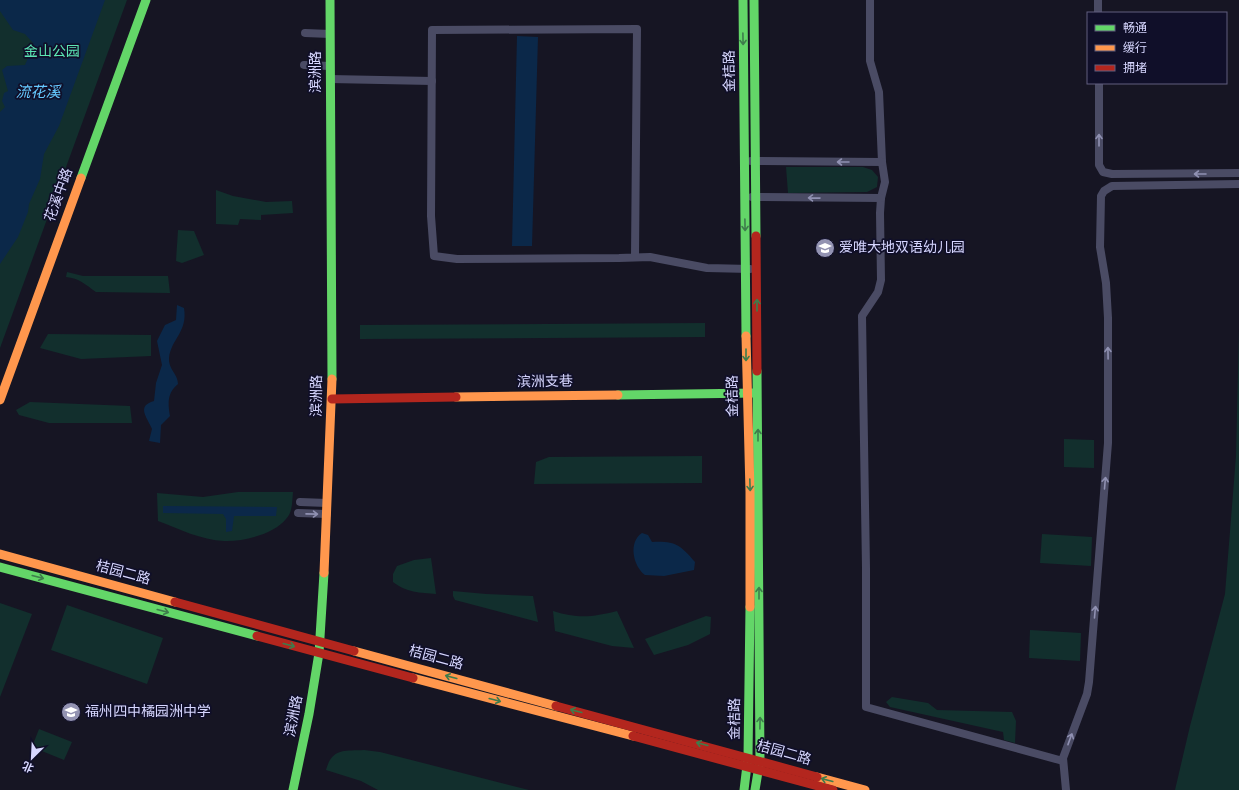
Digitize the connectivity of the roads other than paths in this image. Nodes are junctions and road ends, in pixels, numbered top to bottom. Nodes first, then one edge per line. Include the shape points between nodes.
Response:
1 (146, 0) edge
2 (330, 0) edge
3 (743, 0) edge
4 (754, 0) edge
5 (870, 0) edge
6 (1098, 0) edge
7 (1098, 12) edge
8 (305, 33) dead end
9 (330, 34) junction
10 (304, 65) dead end
11 (330, 66) junction
12 (330, 79) junction
13 (432, 81) junction
14 (1099, 84) edge
15 (744, 161) junction
16 (756, 161) junction
17 (882, 162) junction
18 (1239, 173) edge
19 (1239, 184) edge
20 (745, 197) junction
21 (756, 197) junction
22 (881, 198) junction
23 (635, 257) junction
24 (745, 269) junction
25 (757, 269) junction
26 (758, 393) junction
27 (746, 394) junction
28 (332, 399) junction
29 (0, 400) edge
30 (300, 502) dead end
31 (327, 503) junction
32 (298, 513) dead end
33 (327, 514) junction
34 (0, 554) edge
35 (0, 567) edge
36 (320, 642) junction
37 (319, 653) junction
38 (748, 757) junction
39 (760, 760) junction
40 (1063, 761) junction
41 (747, 767) junction
42 (758, 770) junction
43 (293, 790) edge
44 (744, 790) edge
45 (755, 790) edge
46 (833, 790) edge
47 (865, 790) edge
48 (1066, 790) edge

1 - 29 street, 花溪中路
2 - 9 street, 滨洲路
3 -> 15 street, 金桔路
4 - 16 street
5 - 17 street via 870,62 879,92
6 - 7 street
8 - 9 street
9 - 11 street, 滨洲路
10 - 11 street
11 - 12 street, 滨洲路
12 - 13 street
12 - 28 street, 滨洲路
13 - 23 street via 431,216 434,256 458,259
13 - 23 street via 432,30 637,29
18 -> 14 street via 1103,172 1099,165
15 - 16 street
15 - 20 street, 金桔路
17 -> 16 street
16 - 21 street
17 - 22 street via 885,182
40 -> 19 street via 1089,682 1108,443 1108,318 1100,247 1100,196 1112,186
20 - 21 street
20 -> 24 street, 金桔路
22 -> 21 street
21 - 25 street
22 - 40 street via 881,280 878,292 862,316 866,707
23 - 24 street via 650,257 707,268
24 - 25 street
24 -> 27 street, 金桔路
26 -> 25 street
26 - 27 street, 滨洲支巷
39 -> 26 street
27 - 28 street, 滨洲支巷
27 -> 38 street, 金桔路 via 750,500
28 - 31 street, 滨洲路
30 - 31 street
31 - 33 street, 滨洲路
32 -> 33 street
33 - 36 street, 滨洲路
34 - 36 street, 桔园二路
35 -> 37 street, 桔园二路
36 - 37 street, 滨洲路
38 -> 36 street, 桔园二路
37 -> 41 street, 桔园二路
37 - 43 street, 滨洲路
38 - 39 street, 桔园二路
38 - 41 street, 金桔路
39 - 42 street
47 -> 39 street, 桔园二路
40 - 48 street
41 - 42 street, 桔园二路
41 - 44 street, 金桔路
42 - 45 street
42 - 46 street, 桔园二路

